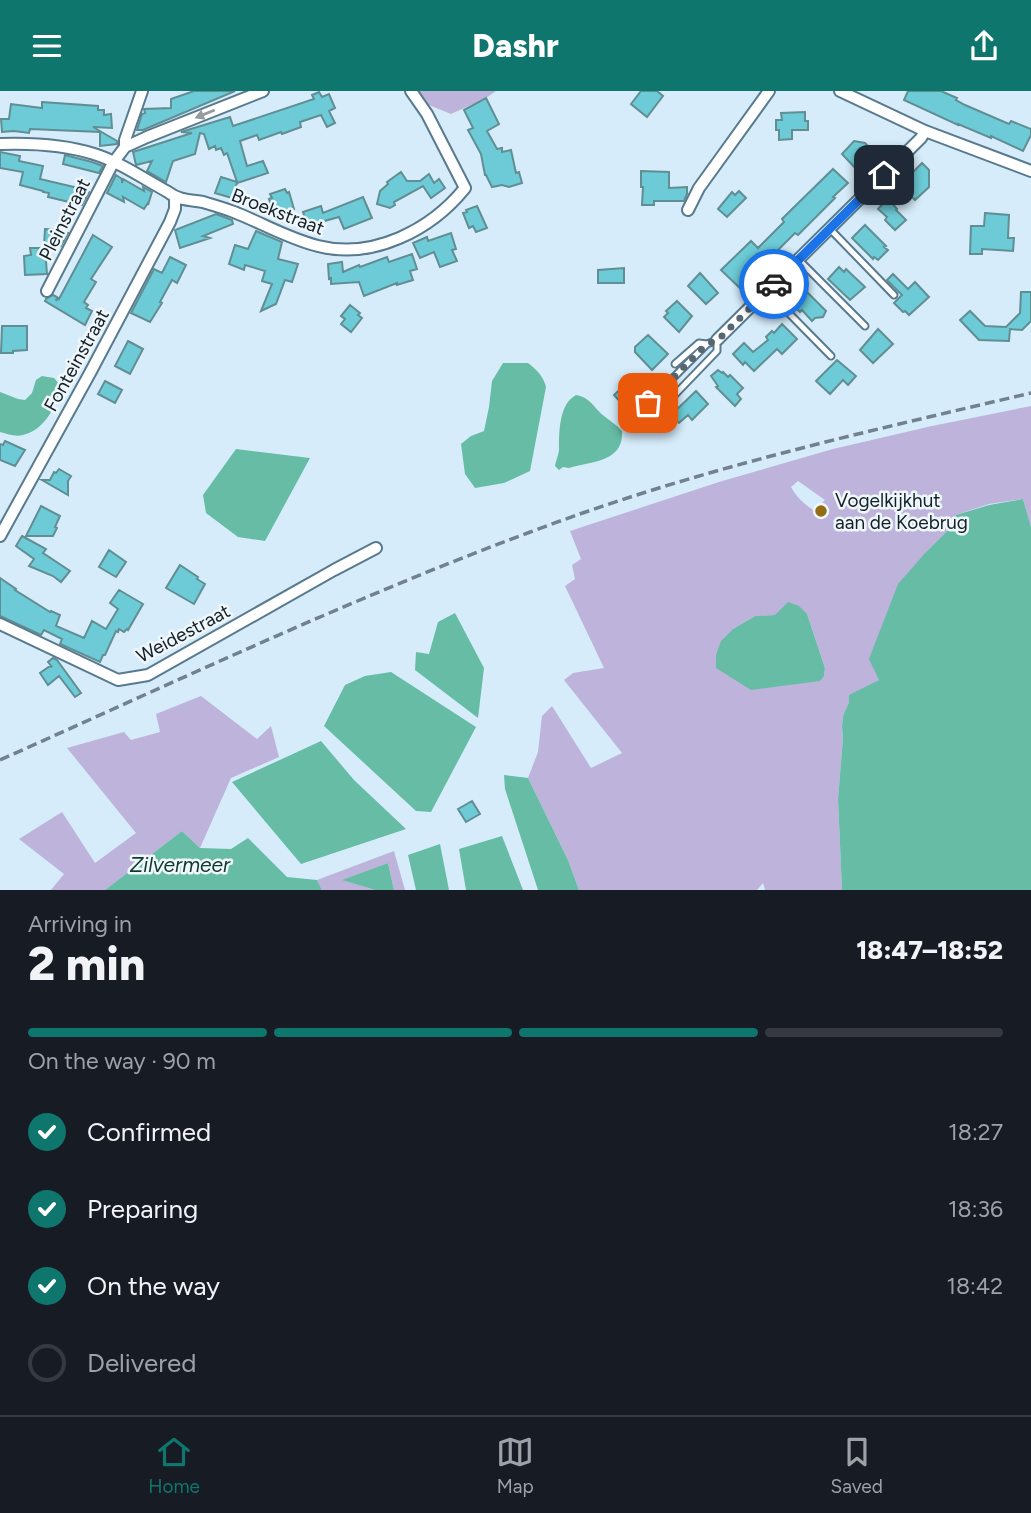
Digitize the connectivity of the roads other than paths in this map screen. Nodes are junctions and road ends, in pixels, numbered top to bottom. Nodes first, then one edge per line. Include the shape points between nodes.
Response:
1 (142, 91) edge
2 (263, 91) edge
3 (411, 91) edge
4 (769, 91) edge
5 (845, 92) edge
6 (925, 131) junction
7 (0, 144) edge
8 (125, 147) junction
9 (113, 163) junction
10 (1031, 171) edge
11 (175, 198) junction
12 (688, 210) dead end
13 (830, 229) junction
14 (799, 260) junction
15 (47, 291) dead end
16 (767, 291) junction
17 (894, 295) dead end
18 (865, 326) dead end
19 (712, 342) junction
20 (831, 356) dead end
21 (675, 364) dead end
22 (648, 403) dead end
23 (665, 405) dead end
24 (0, 536) edge
25 (376, 548) dead end
26 (0, 624) edge

1 - 8 street
2 -> 8 street
3 - 11 street, Broekstraat via 465,188 452,204 387,244 332,249 234,212
4 - 12 street
5 - 6 street
6 - 10 street
6 - 13 street
7 - 9 street, Broekstraat via 52,146 92,153
8 - 9 street, Pleinstraat
9 - 11 street, Broekstraat
9 - 15 street, Pleinstraat
11 - 24 street, Fonteinstraat via 170,222
13 - 14 street
13 - 17 lane
14 - 16 street
14 - 18 lane
16 - 19 street
16 - 20 lane
19 - 21 lane via 699,343
19 - 22 lane
19 - 23 lane via 717,351
25 - 26 street, Weidestraat via 148,675 118,680

